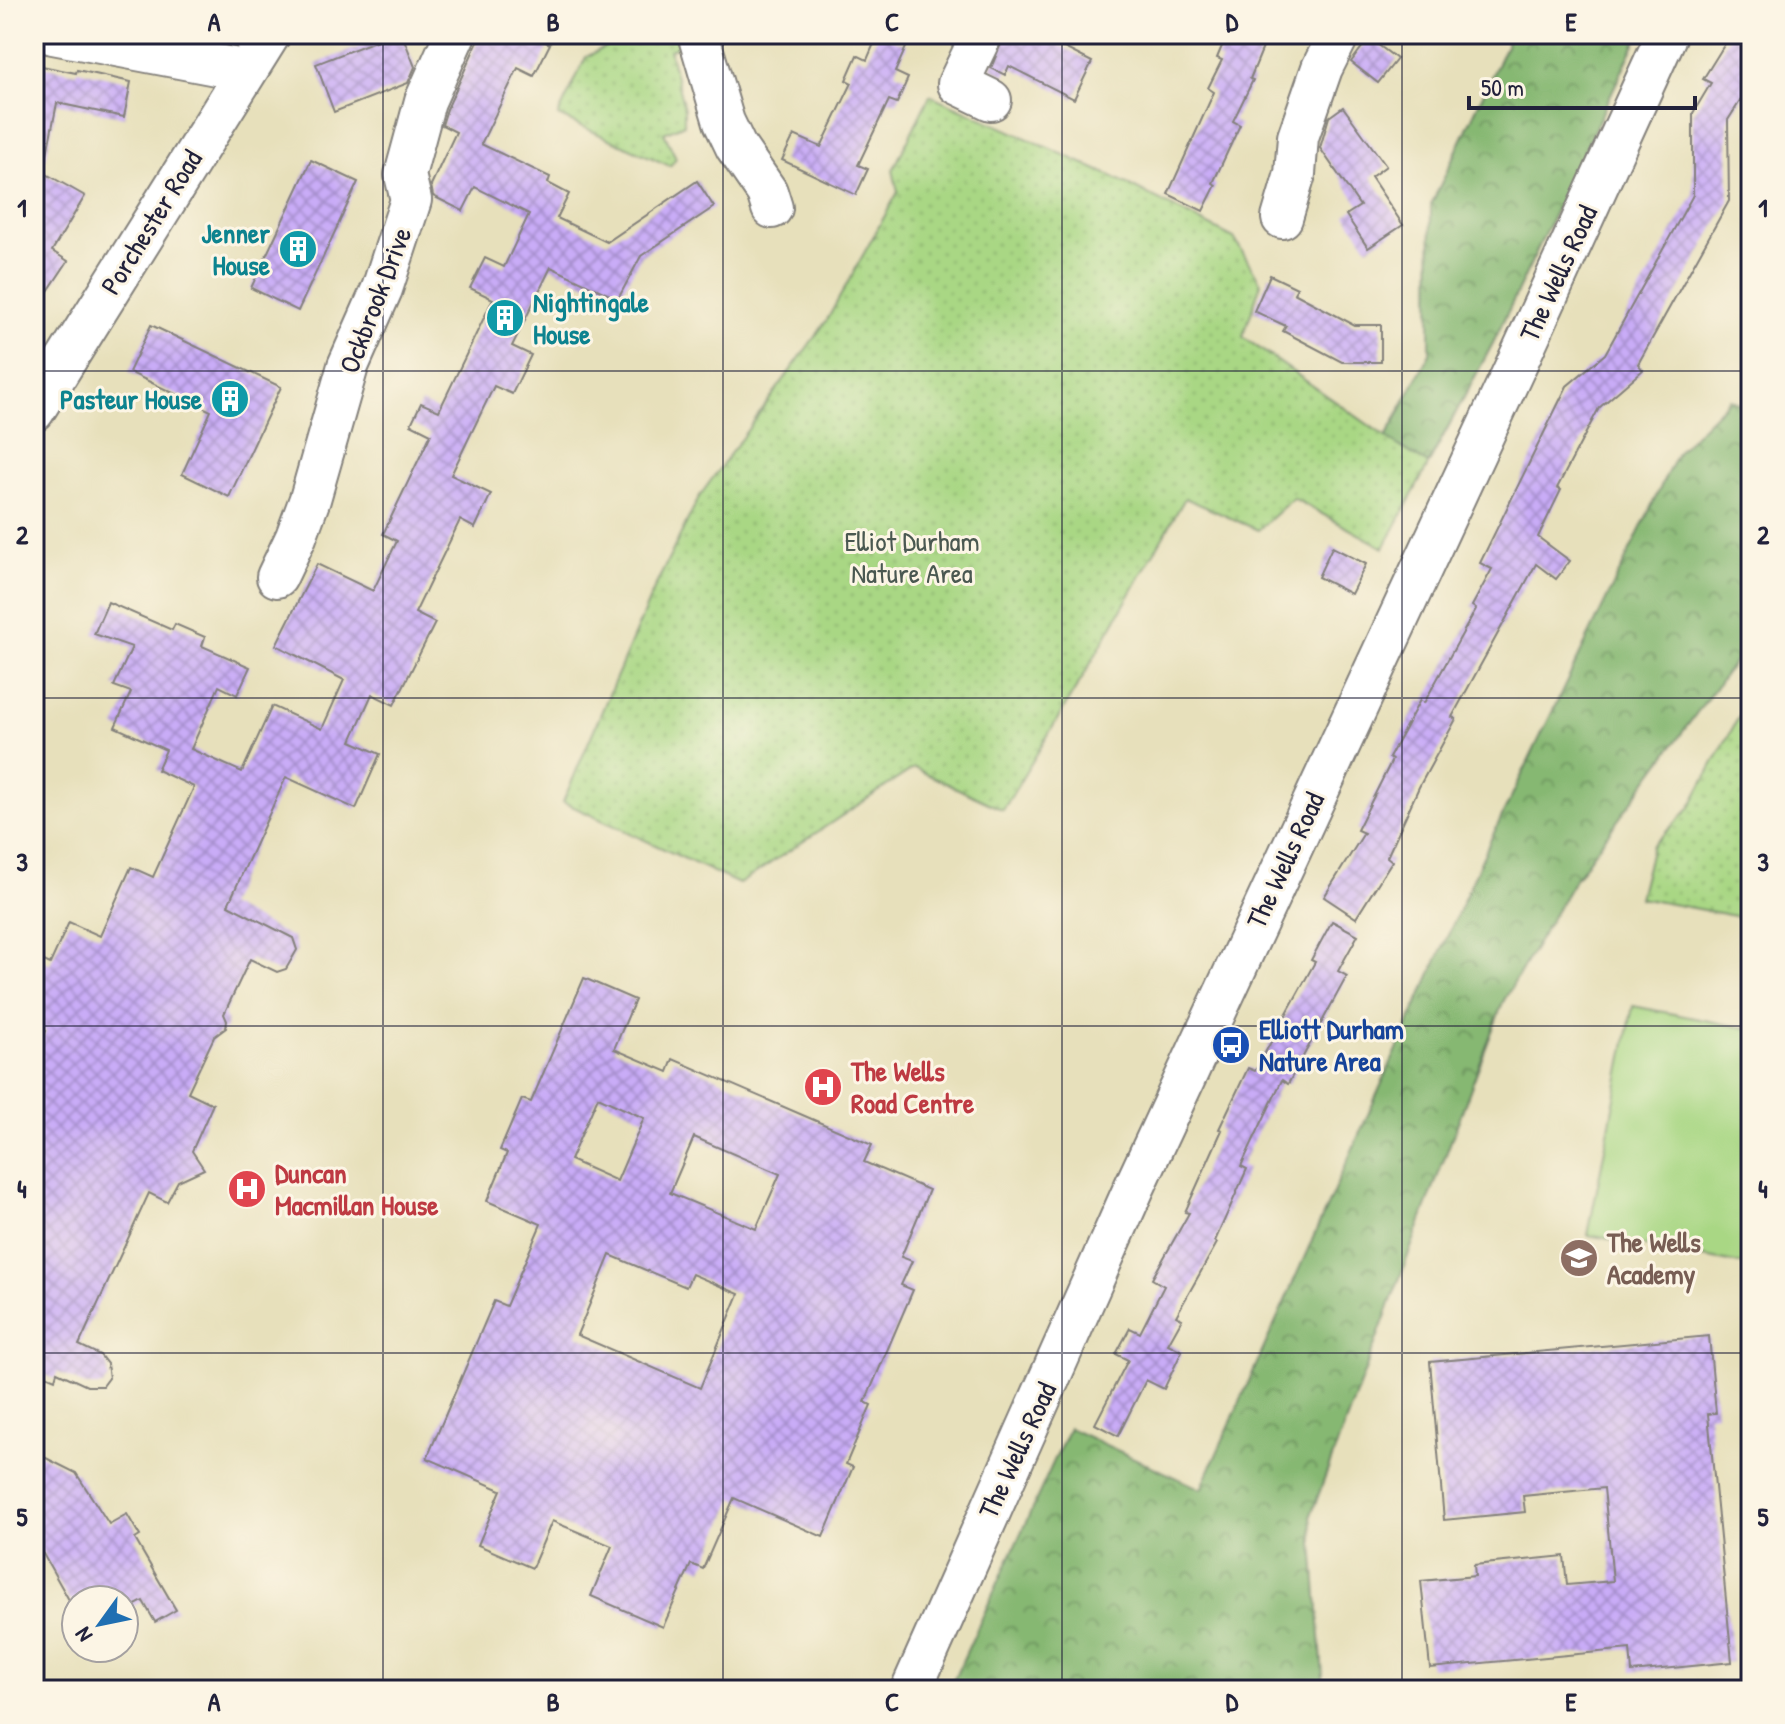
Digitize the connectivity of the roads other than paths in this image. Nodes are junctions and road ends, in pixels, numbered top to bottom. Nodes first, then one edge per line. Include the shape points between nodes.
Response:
1 (53, 34) edge
2 (270, 34) edge
3 (455, 34) edge
4 (698, 34) edge
5 (982, 34) edge
6 (1339, 34) edge
7 (1667, 34) edge
8 (243, 74) junction
9 (991, 100) dead end
10 (772, 208) dead end
11 (1282, 218) dead end
12 (34, 411) edge
13 (277, 577) dead end
14 (911, 1690) edge

1 - 8 street
2 - 8 street, Porchester Road
3 - 13 street, Ockbrook Drive via 425,101 405,175 411,200 382,289 348,366 313,528
4 - 10 street via 724,122
5 - 9 street via 958,84
6 - 11 street via 1298,137 1295,174
7 - 14 street, The Wells Road via 1134,1188
8 - 12 street, Porchester Road

